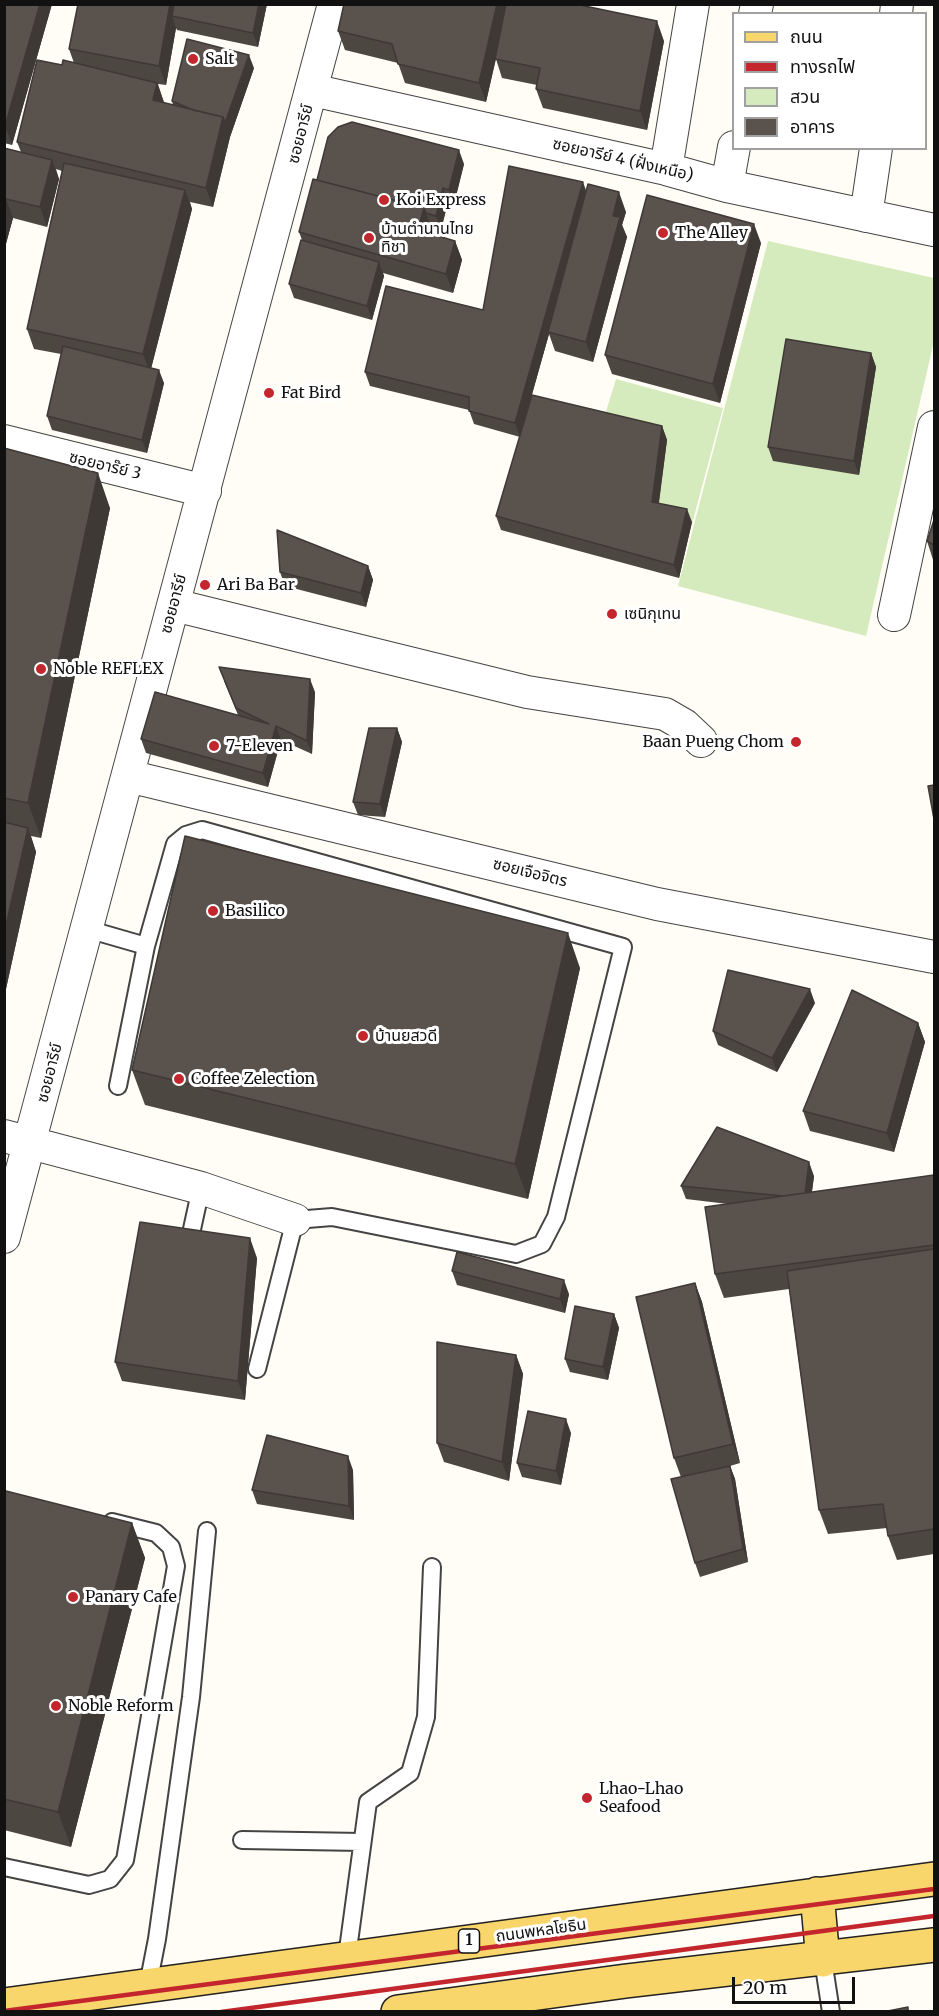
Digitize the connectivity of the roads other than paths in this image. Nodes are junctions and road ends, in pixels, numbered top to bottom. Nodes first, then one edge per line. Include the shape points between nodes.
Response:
1 (334, 4) edge
2 (693, 4) edge
3 (312, 90) junction
4 (733, 150) edge
5 (876, 150) edge
6 (666, 169) junction
7 (727, 186) junction
8 (866, 216) junction
9 (934, 230) edge
10 (934, 427) edge
11 (4, 441) edge
12 (204, 491) junction
13 (174, 605) junction
14 (894, 615) dead end
15 (701, 741) dead end
16 (128, 776) junction
17 (87, 929) junction
18 (146, 946) junction
19 (934, 957) edge
20 (118, 1086) dead end
21 (18, 1140) edge
22 (201, 1188) junction
23 (295, 1220) junction
24 (4, 1237) edge
25 (184, 1266) edge
26 (257, 1369) dead end
27 (98, 1518) edge
28 (207, 1531) dead end
29 (432, 1567) dead end
30 (242, 1840) dead end
31 (362, 1842) junction
32 (4, 1868) edge
33 (934, 1879) edge
34 (817, 1894) junction
35 (934, 1945) edge
36 (346, 1957) junction
37 (823, 1960) junction
38 (148, 1984) junction
39 (4, 2005) edge
40 (399, 2012) edge
41 (831, 2012) edge

1 - 3 street, ซอยอารีย์
2 - 6 street
3 - 6 street, ซอยอารีย์ 4 (ฝั่งเหนือ)
3 - 12 street, ซอยอารีย์
4 - 7 street
5 - 8 street
6 - 7 street, ซอยอารีย์ 4 (ฝั่งเหนือ)
7 - 8 street, ซอยอารีย์ 4 (ฝั่งเหนือ)
8 - 9 street, ซอยอารีย์ 4 (ฝั่งเหนือ)
10 - 14 street
11 - 12 street, ซอยอาร๊ย์ 3
12 - 13 street, ซอยอารีย์
13 - 15 street via 527,692 665,714
13 - 16 street, ซอยอารีย์
16 - 17 street, ซอยอารีย์
16 - 19 street, ซอยเจือจิตร via 657,904
17 - 18 lane
17 - 21 street, ซอยอารีย์
18 - 20 lane
18 - 23 lane via 175,844 186,835 202,831 623,947 556,1217 542,1244 516,1254 332,1217
21 - 22 street
21 - 24 street, ซอยอารีย์
22 - 23 street
22 - 25 lane
23 - 26 lane
27 - 32 lane via 156,1533 171,1547 176,1566 125,1860 110,1879 89,1885
28 - 38 lane via 190,1697
29 - 31 lane via 426,1717 410,1773 369,1802
30 - 31 lane
31 - 36 lane
33 - 34 main road, ถนนพหลโยธิน / 1
34 - 36 main road, ถนนพหลโยธิน / 1
34 - 37 main road
35 - 37 main road
36 - 38 main road, ถนนพหลโยธิน / 1
37 - 40 main road via 626,1981
37 - 41 lane
38 - 39 main road, ถนนพหลโยธิน / 1

